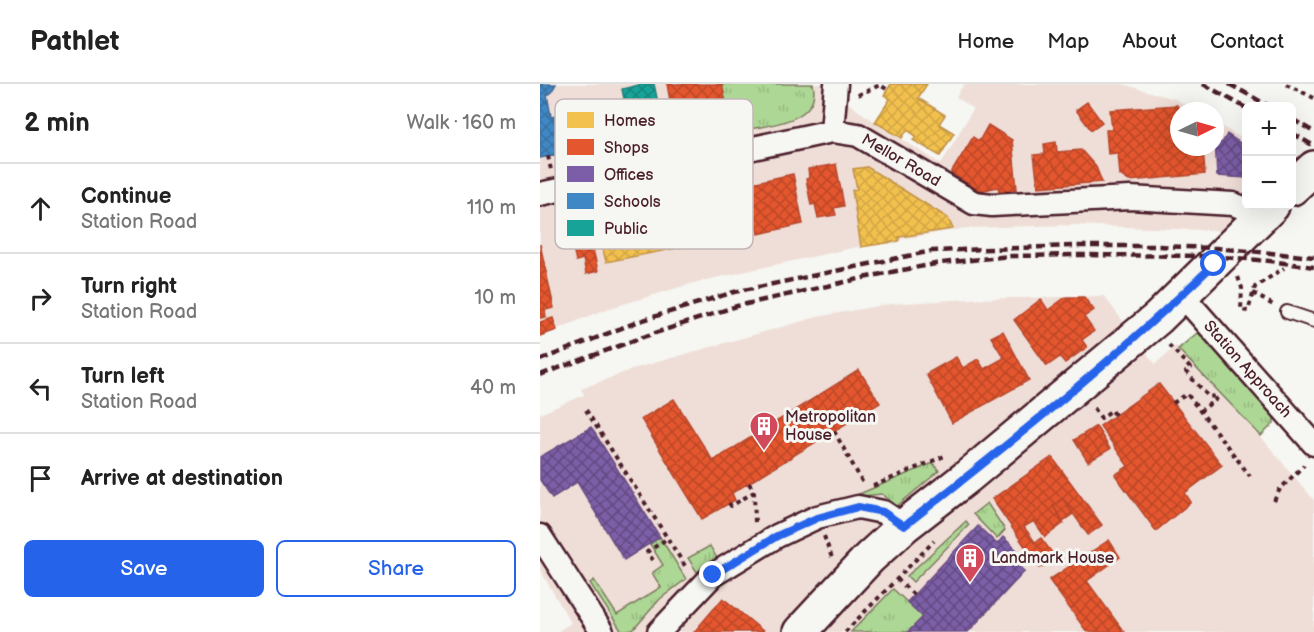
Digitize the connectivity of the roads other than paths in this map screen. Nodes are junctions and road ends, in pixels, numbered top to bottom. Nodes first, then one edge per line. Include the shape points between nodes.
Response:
1 (836, 95) edge
2 (832, 130) junction
3 (753, 147) edge
4 (1314, 168) edge
5 (1296, 184) edge
6 (555, 191) edge
7 (540, 194) edge
8 (1242, 206) edge
9 (1267, 210) edge
10 (1182, 295) junction
11 (1287, 312) dead end
12 (1314, 321) edge
13 (1311, 453) edge
14 (904, 526) junction
15 (540, 536) edge
16 (602, 632) edge
17 (659, 632) edge
18 (800, 632) edge

1 - 2 street
2 - 3 street, Mellor Road
2 - 8 street, Mellor Road via 858,135 974,203 1130,198
4 - 5 main road
6 - 7 street, Mellor Road
9 - 10 main road
10 - 13 street, Station Approach
10 - 14 main road
11 - 12 lane
14 - 17 street via 883,512 858,507 817,518 713,575
14 - 18 main road
15 - 16 street

